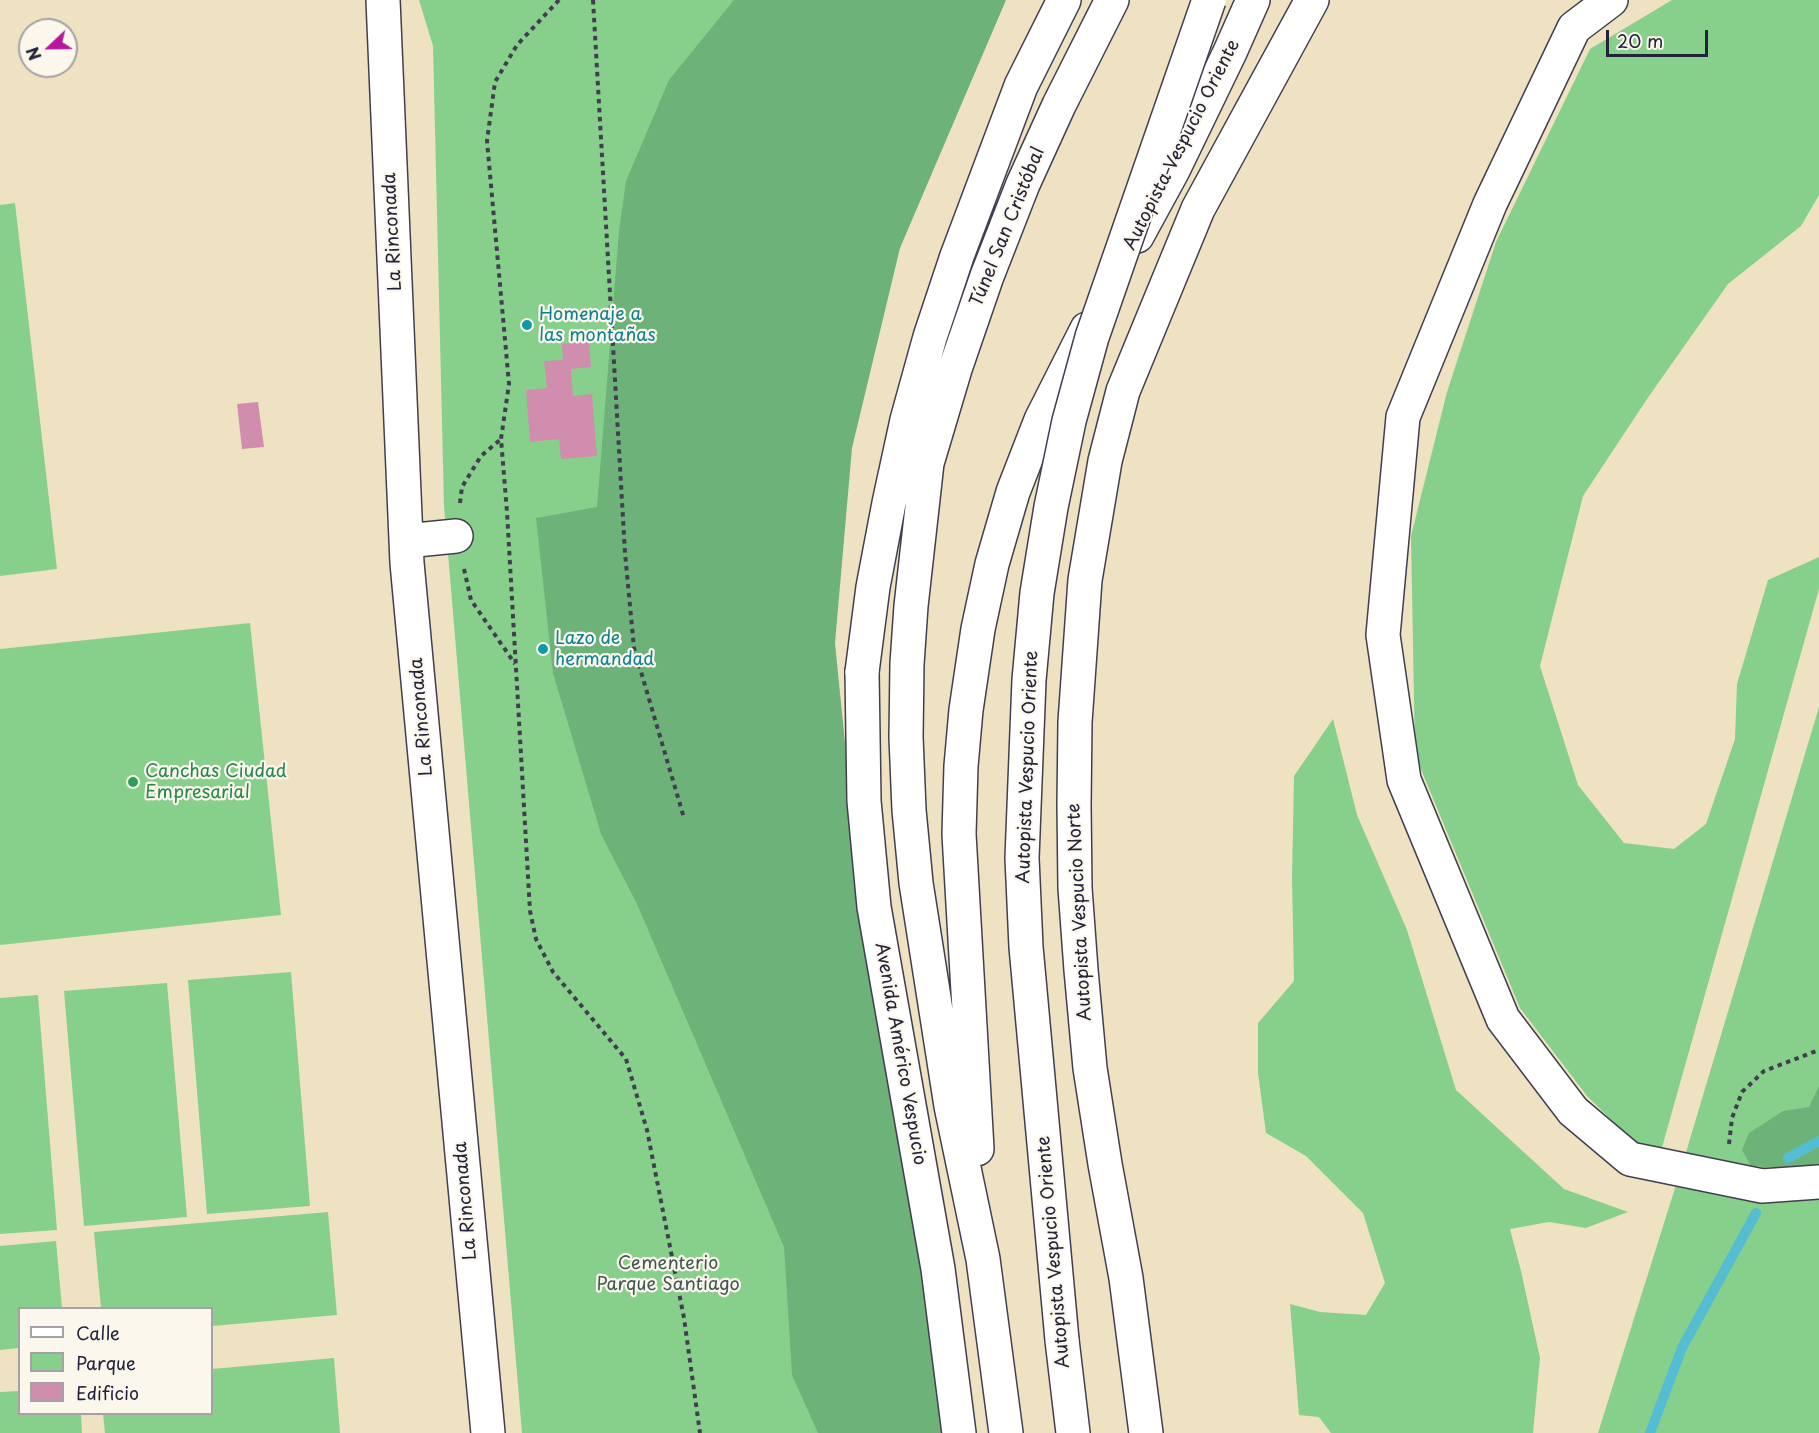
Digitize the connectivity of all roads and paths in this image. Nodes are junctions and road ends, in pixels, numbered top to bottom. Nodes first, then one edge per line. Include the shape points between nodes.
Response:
1 (382, 0) edge
2 (560, 0) edge
3 (594, 0) edge
4 (1064, 0) edge
5 (1112, 0) edge
6 (1209, 0) edge
7 (1253, 0) edge
8 (1312, 0) edge
9 (1611, 0) edge
10 (1059, 105) junction
11 (456, 536) dead end
12 (406, 541) junction
13 (862, 672) junction
14 (684, 818) dead end
15 (1819, 1050) edge
16 (1737, 1181) junction
17 (1819, 1182) edge
18 (982, 1259) junction
19 (488, 1433) edge
20 (700, 1433) edge
21 (960, 1433) edge
22 (1006, 1433) edge
23 (1072, 1433) edge
24 (1146, 1433) edge

1 - 12 main road, La Rinconada
2 - 20 path via 517,45 495,82 487,141 509,384 501,440 530,911 536,939 553,972 626,1059 646,1130 684,1318
3 - 14 path via 625,554 634,648
4 - 13 main road via 1021,86 930,337 889,503
5 - 10 main road, Túnel San Cristóbal
6 - 23 main road, Autopista Vespucio Oriente, bridge via 1092,337 1051,507 1034,626 1022,858 1027,958
7 - 18 main road, Autopista Vespucio Oriente via 1173,170 1041,420 1013,492 978,629 961,766 960,834
8 - 24 main road, Autopista Vespucio Norte via 1198,209 1123,391 1105,461 1085,580 1075,722 1077,911 1090,1068 1126,1278
9 - 16 main road via 1574,28 1490,204 1404,417 1383,635 1404,780 1503,1019 1573,1111 1630,1159
10 - 13 main road via 999,206 962,292 927,406
10 - 18 main road, Túnel San Cristóbal via 987,276 927,463 907,664 906,737 916,883 938,1031
11 - 12 main road
12 - 19 main road, La Rinconada
13 - 21 main road, Avenida Américo Vespucio via 864,801 874,907 938,1269
15 - 16 path via 1764,1071 1742,1092 1732,1118 1729,1143
16 - 17 main road via 1762,1186
18 - 22 main road

